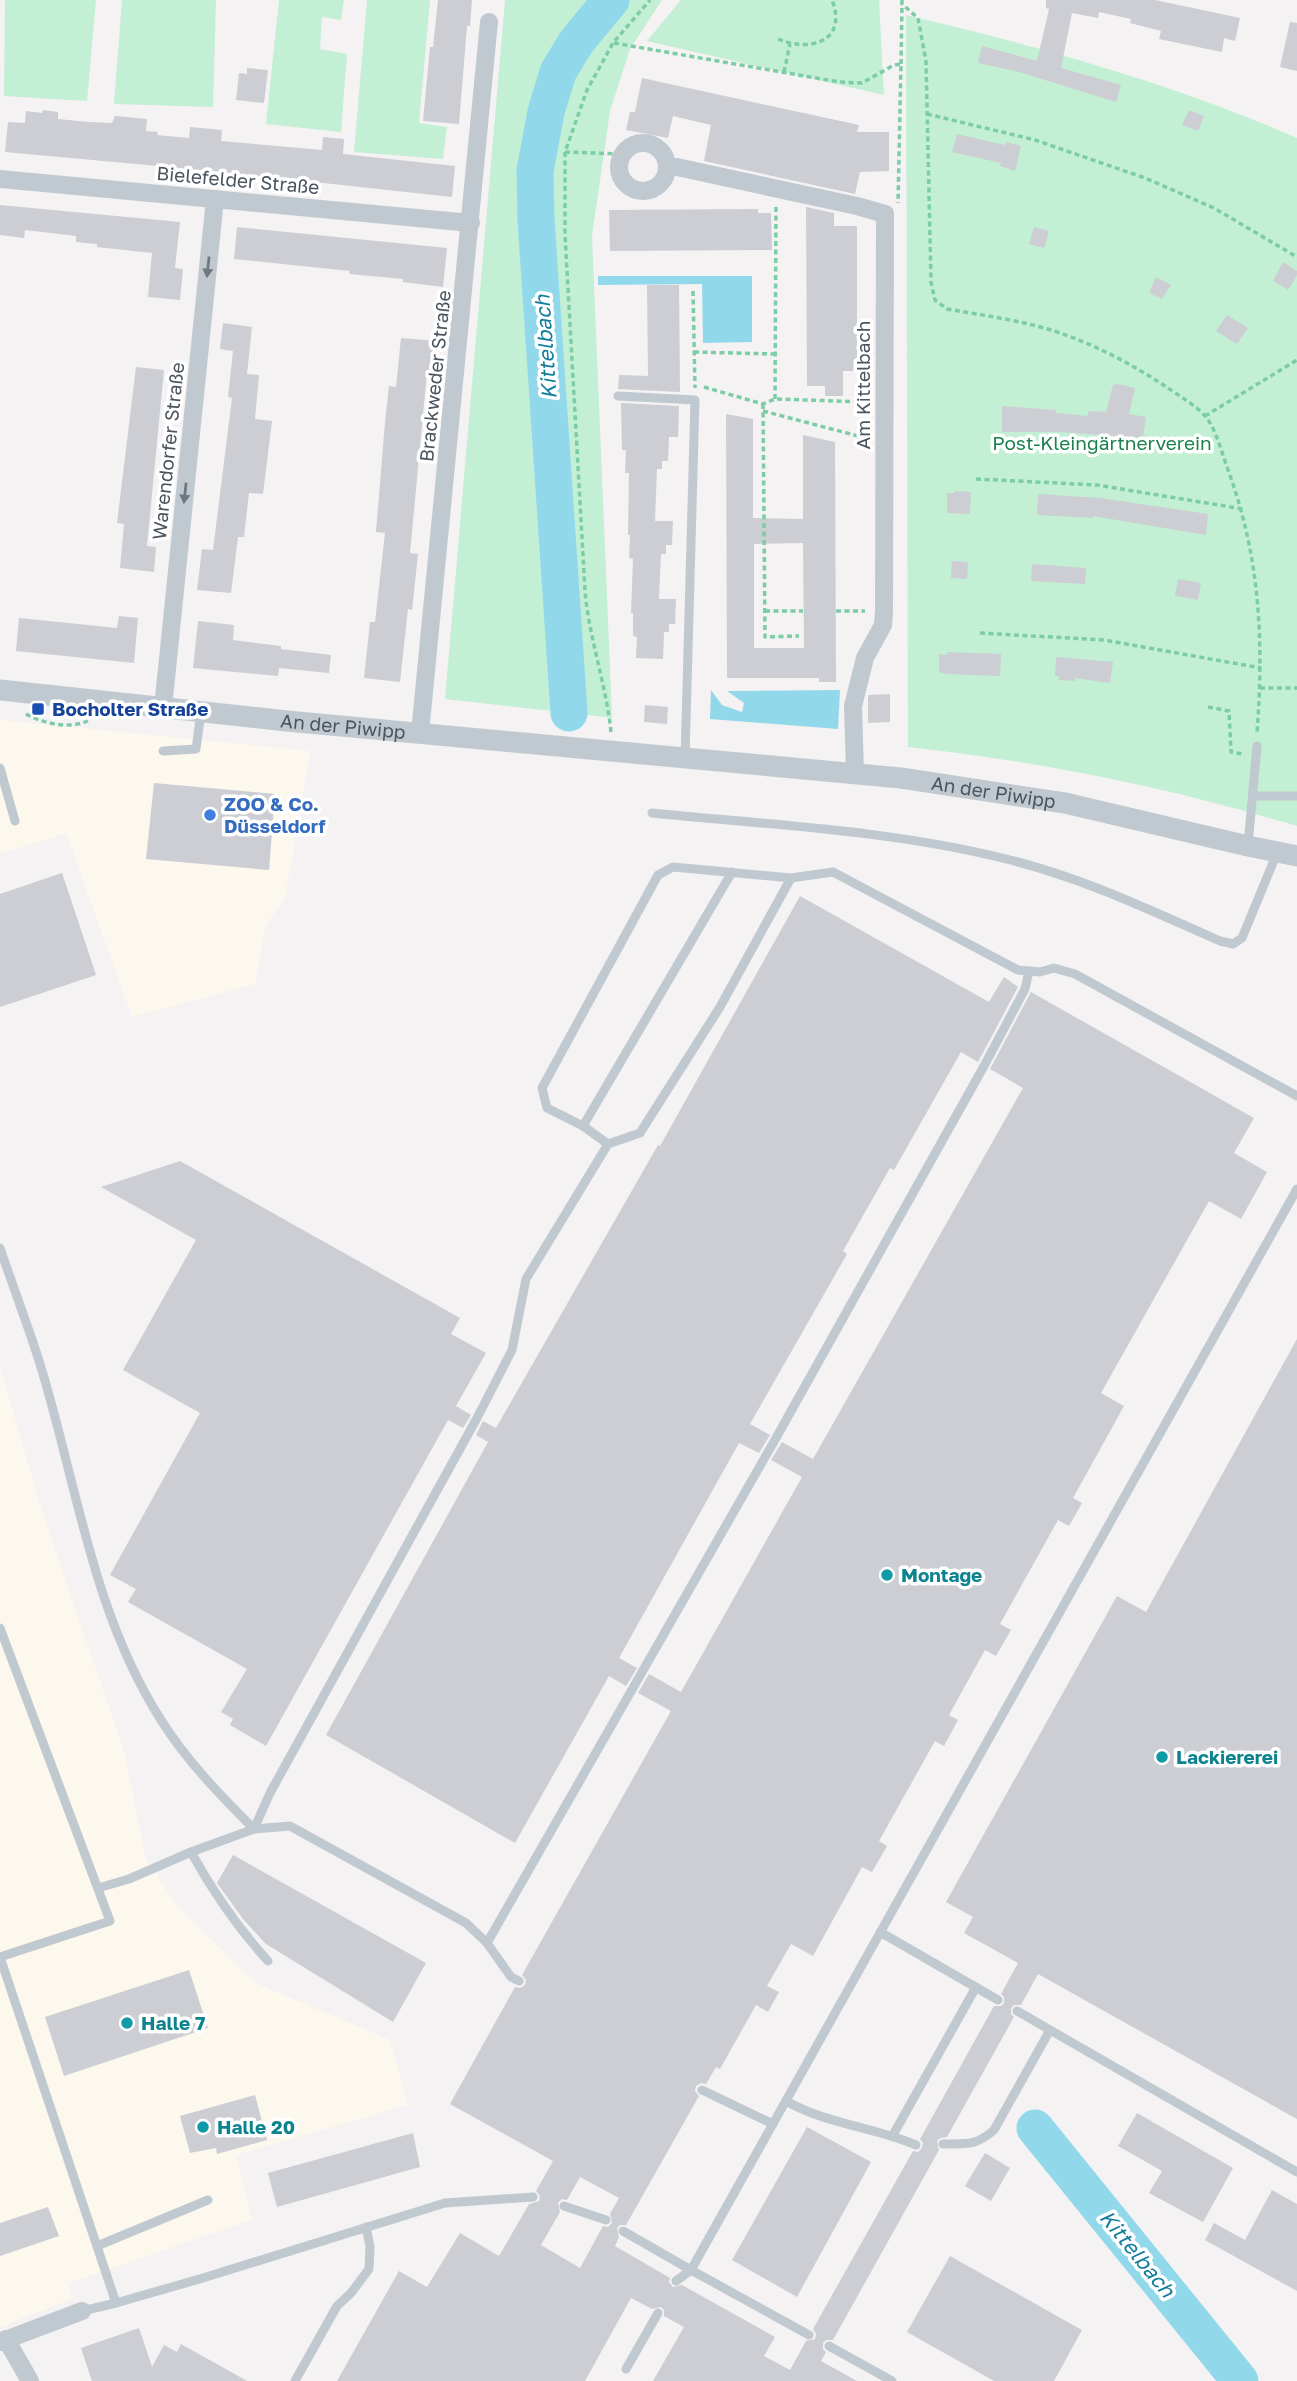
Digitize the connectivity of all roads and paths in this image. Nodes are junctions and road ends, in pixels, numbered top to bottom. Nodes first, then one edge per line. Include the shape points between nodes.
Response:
1 (650, 0) edge
2 (832, 0) edge
3 (902, 2) edge
4 (489, 22) dead end
5 (778, 39) dead end
6 (613, 43) junction
7 (790, 44) junction
8 (901, 64) junction
9 (785, 72) junction
10 (927, 114) junction
11 (565, 152) junction
12 (621, 154) junction
13 (667, 167) junction
14 (0, 179) edge
15 (776, 188) junction
16 (215, 199) junction
17 (885, 214) junction
18 (471, 223) junction
19 (1297, 257) edge
20 (694, 291) dead end
21 (694, 352) junction
22 (775, 354) junction
23 (1297, 360) edge
24 (618, 396) dead end
25 (775, 399) junction
26 (884, 403) junction
27 (763, 404) junction
28 (763, 411) junction
29 (1205, 416) junction
30 (884, 443) junction
31 (976, 479) dead end
32 (1243, 509) junction
33 (765, 611) junction
34 (803, 611) dead end
35 (836, 611) dead end
36 (884, 611) junction
37 (980, 633) dead end
38 (799, 636) dead end
39 (1261, 668) junction
40 (1260, 688) junction
41 (1297, 688) edge
42 (0, 690) edge
43 (1208, 707) dead end
44 (163, 708) junction
45 (201, 712) junction
46 (420, 733) junction
47 (163, 751) dead end
48 (613, 751) junction
49 (1256, 751) junction
50 (685, 758) junction
51 (0, 768) edge
52 (855, 773) junction
53 (1253, 796) junction
54 (1297, 796) edge
55 (652, 813) dead end
56 (15, 821) dead end
57 (1248, 846) junction
58 (1287, 853) edge
59 (732, 872) junction
60 (791, 878) junction
61 (1029, 971) junction
62 (1297, 1096) edge
63 (583, 1126) junction
64 (608, 1144) junction
65 (1297, 1189) edge
66 (0, 1248) edge
67 (0, 1628) edge
68 (254, 1829) junction
69 (191, 1852) junction
70 (98, 1888) junction
71 (880, 1932) junction
72 (487, 1943) junction
73 (0, 1957) edge
74 (268, 1961) dead end
75 (519, 1981) dead end
76 (976, 1987) junction
77 (998, 2000) dead end
78 (1017, 2011) dead end
79 (1050, 2029) junction
80 (702, 2090) dead end
81 (786, 2101) junction
82 (773, 2124) junction
83 (893, 2135) junction
84 (943, 2144) dead end
85 (916, 2145) dead end
86 (1297, 2172) edge
87 (533, 2197) dead end
88 (208, 2200) dead end
89 (564, 2206) dead end
90 (606, 2220) dead end
91 (366, 2227) junction
92 (623, 2231) dead end
93 (97, 2246) junction
94 (691, 2270) junction
95 (676, 2281) dead end
96 (116, 2303) junction
97 (82, 2311) joint
98 (658, 2313) dead end
99 (809, 2335) dead end
100 (3, 2341) edge
101 (830, 2346) dead end
102 (626, 2369) dead end
103 (30, 2381) edge
104 (295, 2381) edge
105 (892, 2381) edge

1 - 6 path
2 - 7 path via 836,24 827,37 808,46
3 - 8 path
3 - 10 path via 918,18 926,61
4 - 18 street, Brackweder Straße
5 - 7 path
6 - 9 path
6 - 11 path via 587,90
7 - 9 path
8 - 9 path via 862,83
8 - 17 path via 898,207
10 - 19 path via 1035,140 1145,178 1214,208
10 - 29 path via 935,300 947,309 1051,330 1093,346 1138,368
11 - 12 path
11 - 48 path via 565,235 584,591
12 - 13 street via 636,143 646,143 662,153
12 - 13 street via 623,182 639,192 658,187
13 - 15 street
14 - 16 street, Bielefelder Straße
15 - 17 street
15 - 22 path
16 - 18 street, Bielefelder Straße
16 -> 44 street, Warendorfer Straße
17 - 26 street, Am Kittelbach
18 - 46 street, Brackweder Straße
20 - 21 path
21 - 22 path
21 - 27 path via 695,386
22 - 25 path
23 - 29 path
24 - 50 lane via 695,400
25 - 26 path
25 - 27 path
26 - 30 street, Am Kittelbach
27 - 28 path
28 - 30 path
28 - 33 path
29 - 32 path via 1217,436
30 - 36 street, Am Kittelbach
31 - 32 path via 1097,485
32 - 39 path via 1256,583
33 - 34 path
33 - 38 path via 765,637
35 - 36 path
36 - 52 street, Am Kittelbach via 853,706
37 - 39 path via 1104,640
39 - 40 path
40 - 41 path
40 - 49 path
42 - 44 street, An der Piwipp
43 - 49 path via 1229,711 1231,752
44 - 45 street, An der Piwipp
45 - 46 street, An der Piwipp
45 - 47 lane via 196,749
46 - 48 street, An der Piwipp
48 - 50 street, An der Piwipp
49 - 53 lane
50 - 52 street, An der Piwipp
51 - 56 lane
52 - 57 street, An der Piwipp via 1065,803
53 - 54 lane
53 - 57 lane
55 - 58 lane via 887,837 985,854 1113,893 1233,944 1242,939
57 - 58 street, An der Piwipp
59 - 60 lane
59 - 63 lane
59 - 63 lane via 673,867 659,875 541,1088 547,1108
60 - 61 lane via 833,872 1018,970
60 - 64 lane via 720,1007 640,1133
61 - 62 lane via 1054,968 1075,974
61 - 72 lane via 1025,989 964,1102
63 - 64 lane
64 - 68 lane via 526,1279 512,1350
65 - 71 lane
66 - 68 lane via 40,1364 96,1577 118,1637 161,1720 213,1788
67 - 70 lane
68 - 69 lane
68 - 72 lane via 290,1826 466,1923
69 - 70 lane
69 - 74 lane via 239,1929
70 - 73 lane via 110,1920
71 - 76 lane
71 - 81 lane
72 - 75 lane via 511,1978
73 - 93 lane
76 - 77 lane
76 - 83 lane
78 - 79 lane
79 - 84 lane via 994,2130 982,2141
79 - 86 lane
80 - 82 lane
81 - 82 lane
81 - 83 lane via 808,2114
82 - 94 lane
83 - 85 lane
87 - 91 lane via 445,2203
88 - 93 lane
89 - 90 lane
91 - 96 lane
91 - 104 lane via 369,2269 337,2306
92 - 94 lane
93 - 96 lane
94 - 95 lane
94 - 99 lane
96 - 97 lane
97 - 100 street
98 - 102 lane
100 - 103 street
101 - 105 lane

